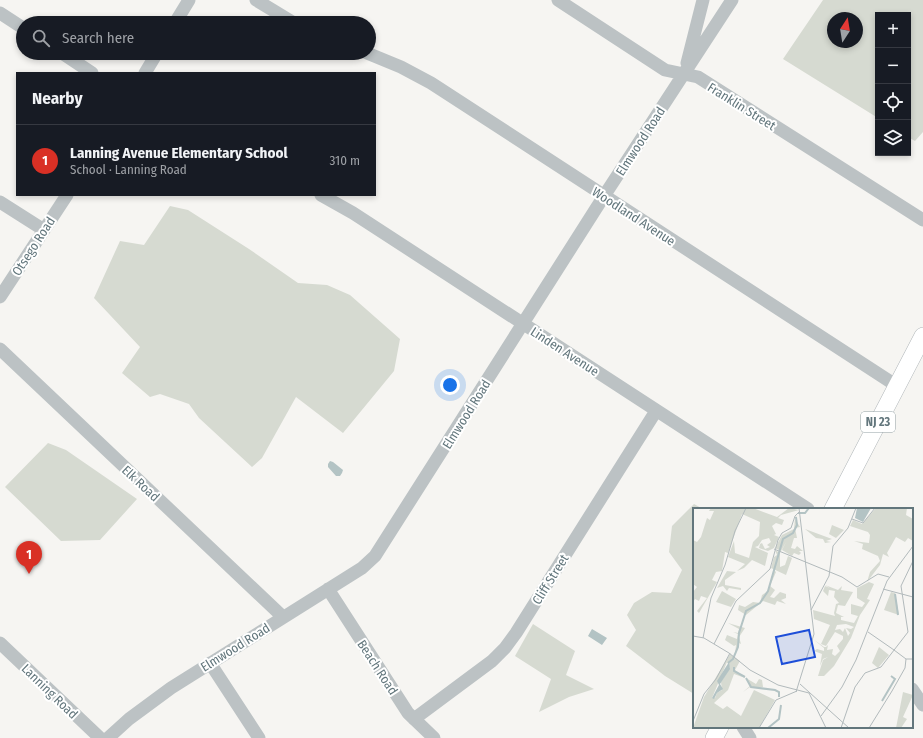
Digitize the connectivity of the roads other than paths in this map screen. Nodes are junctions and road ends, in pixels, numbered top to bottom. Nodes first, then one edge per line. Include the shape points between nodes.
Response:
1 (189, 0) edge
2 (256, 0) edge
3 (558, 0) edge
4 (703, 0) edge
5 (732, 0) edge
6 (0, 13) edge
7 (180, 16) edge
8 (282, 16) edge
9 (16, 23) edge
10 (376, 56) edge
11 (72, 60) edge
12 (153, 60) edge
13 (90, 72) edge
14 (146, 72) edge
15 (684, 74) junction
16 (65, 196) edge
17 (322, 196) edge
18 (604, 196) junction
19 (0, 202) edge
20 (923, 220) edge
21 (44, 230) junction
22 (0, 297) edge
23 (523, 323) junction
24 (923, 336) edge
25 (0, 349) edge
26 (897, 386) junction
27 (656, 411) junction
28 (806, 508) edge
29 (834, 508) edge
30 (328, 589) junction
31 (283, 617) junction
32 (0, 643) edge
33 (210, 663) junction
34 (913, 690) edge
35 (923, 705) edge
36 (414, 719) junction
37 (719, 728) edge
38 (744, 728) edge
39 (100, 738) edge
40 (108, 738) edge
41 (259, 738) edge
42 (434, 738) edge
43 (714, 738) edge
44 (750, 738) edge

1 - 7 street
2 - 8 street
3 - 15 street, Franklin Street via 665,70
4 - 15 street
5 - 15 street, Elmwood Road
6 - 9 street
10 - 18 street, Woodland Avenue via 431,84
11 - 13 street
12 - 14 street
15 - 18 street, Elmwood Road
15 - 20 street, Franklin Street via 698,77
16 - 21 street, Otsego Road
17 - 23 street, Linden Avenue via 353,213
18 - 23 street, Elmwood Road
18 - 26 street, Woodland Avenue
19 - 21 street
21 - 22 street, Otsego Road
23 - 27 street, Linden Avenue
23 - 30 street, Elmwood Road via 374,556 362,568
24 - 26 main road, NJ 23
25 - 31 street, Elk Road
26 - 29 main road, NJ 23
27 - 28 street, Linden Avenue
27 - 36 street, Cliff Street via 505,648 492,661
30 - 31 street, Elmwood Road
30 - 36 street, Beach Road
31 - 33 street, Elmwood Road
32 - 39 street, Lanning Road
33 - 40 street, Elmwood Road via 150,703
33 - 41 street
34 - 35 street
36 - 42 street, Beach Road
37 - 43 main road
38 - 44 street

